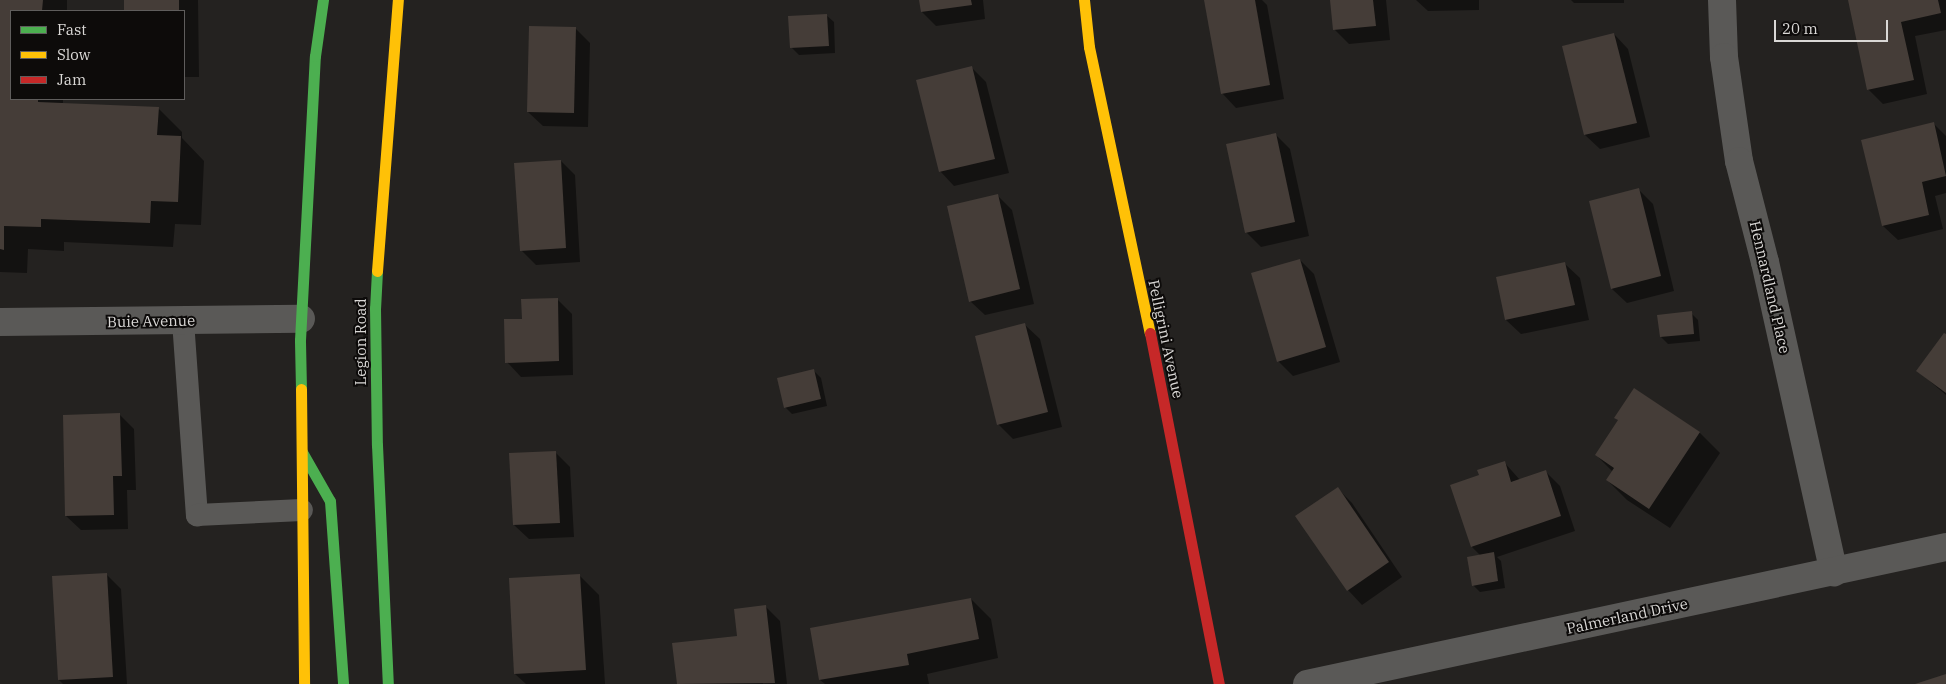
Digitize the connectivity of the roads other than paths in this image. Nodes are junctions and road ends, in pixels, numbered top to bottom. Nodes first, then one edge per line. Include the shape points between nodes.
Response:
1 (323, 0) edge
2 (398, 0) edge
3 (1084, 0) edge
4 (1722, 0) edge
5 (301, 319) junction
6 (183, 320) junction
7 (0, 322) edge
8 (302, 451) junction
9 (302, 510) junction
10 (1946, 547) edge
11 (1834, 572) junction
12 (304, 684) edge
13 (343, 684) edge
14 (388, 684) edge
15 (1219, 684) edge
16 (1307, 684) edge

1 - 5 main road via 315,56
2 - 14 main road, Legion Road via 375,308 377,445
3 - 15 main road, Pelligrini Avenue via 1090,47 1152,339
4 - 11 street, Hennardland Place via 1724,57 1739,161 1765,262
5 - 6 street, Buie Avenue
5 - 8 main road
6 - 7 street, Buie Avenue
6 - 9 lane via 197,515
8 - 9 main road
8 - 13 main road via 330,501
9 - 12 main road
10 - 11 street, Palmerland Drive
11 - 16 street, Palmerland Drive

